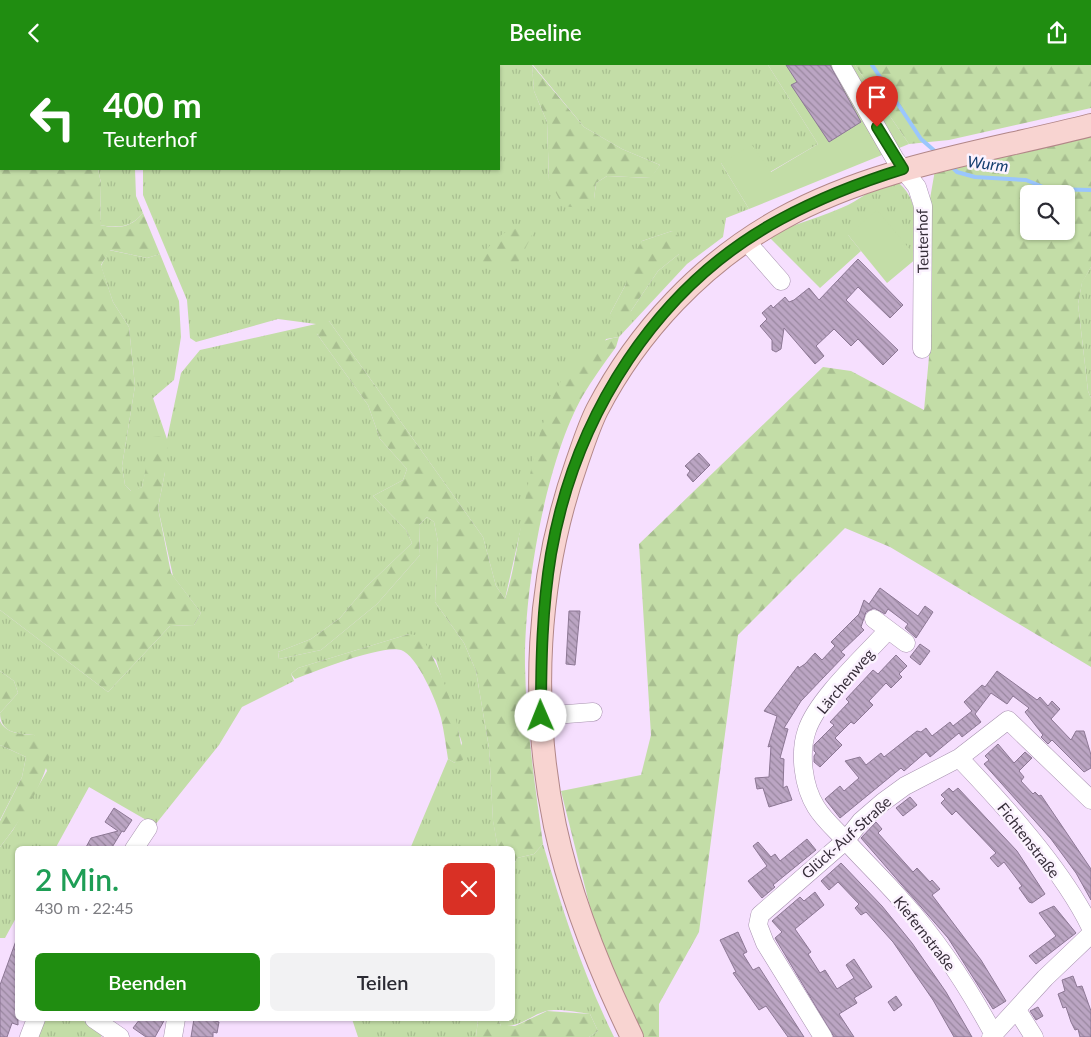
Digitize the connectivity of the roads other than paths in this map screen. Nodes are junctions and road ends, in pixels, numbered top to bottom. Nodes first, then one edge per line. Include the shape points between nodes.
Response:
1 (841, 65) edge
2 (1091, 125) edge
3 (907, 168) junction
4 (746, 241) junction
5 (781, 281) dead end
6 (922, 349) dead end
7 (874, 619) dead end
8 (888, 630) junction
9 (906, 643) dead end
10 (593, 712) dead end
11 (541, 716) junction
12 (960, 758) junction
13 (1091, 800) edge
14 (148, 828) dead end
15 (845, 841) junction
16 (136, 846) edge
17 (1091, 928) edge
18 (1091, 934) edge
19 (1018, 1010) junction
20 (35, 1021) edge
21 (97, 1021) edge
22 (176, 1021) edge
23 (992, 1035) edge
24 (29, 1037) edge
25 (120, 1037) edge
26 (173, 1037) edge
27 (632, 1037) edge
28 (823, 1037) edge
29 (1034, 1037) edge

1 - 3 street, Teuterhof
2 - 3 main road
3 - 4 main road via 808,205
3 - 6 street, Teuterhof via 923,206
4 - 5 street
4 - 11 main road via 703,273 640,341 597,411 566,492 551,552 540,653
7 - 8 street
8 - 9 street
8 - 15 street, Lärchenweg via 827,697 807,728 803,744 806,785 815,806
10 - 11 street
11 - 27 main road via 554,824 566,868 583,926
12 - 13 street, Glück-Auf-Straße via 1008,720
12 - 15 street, Glück-Auf-Straße via 905,786 860,821
12 - 17 street, Fichtenstraße via 1054,871 1082,909
14 - 16 street
15 - 23 street, Kiefernstraße via 934,940 964,983
15 - 28 street, Glück-Auf-Straße via 771,904 760,915 758,925 781,973
18 - 19 street via 1045,978
19 - 23 street
19 - 29 street
20 - 24 street
21 - 25 street
22 - 26 street

